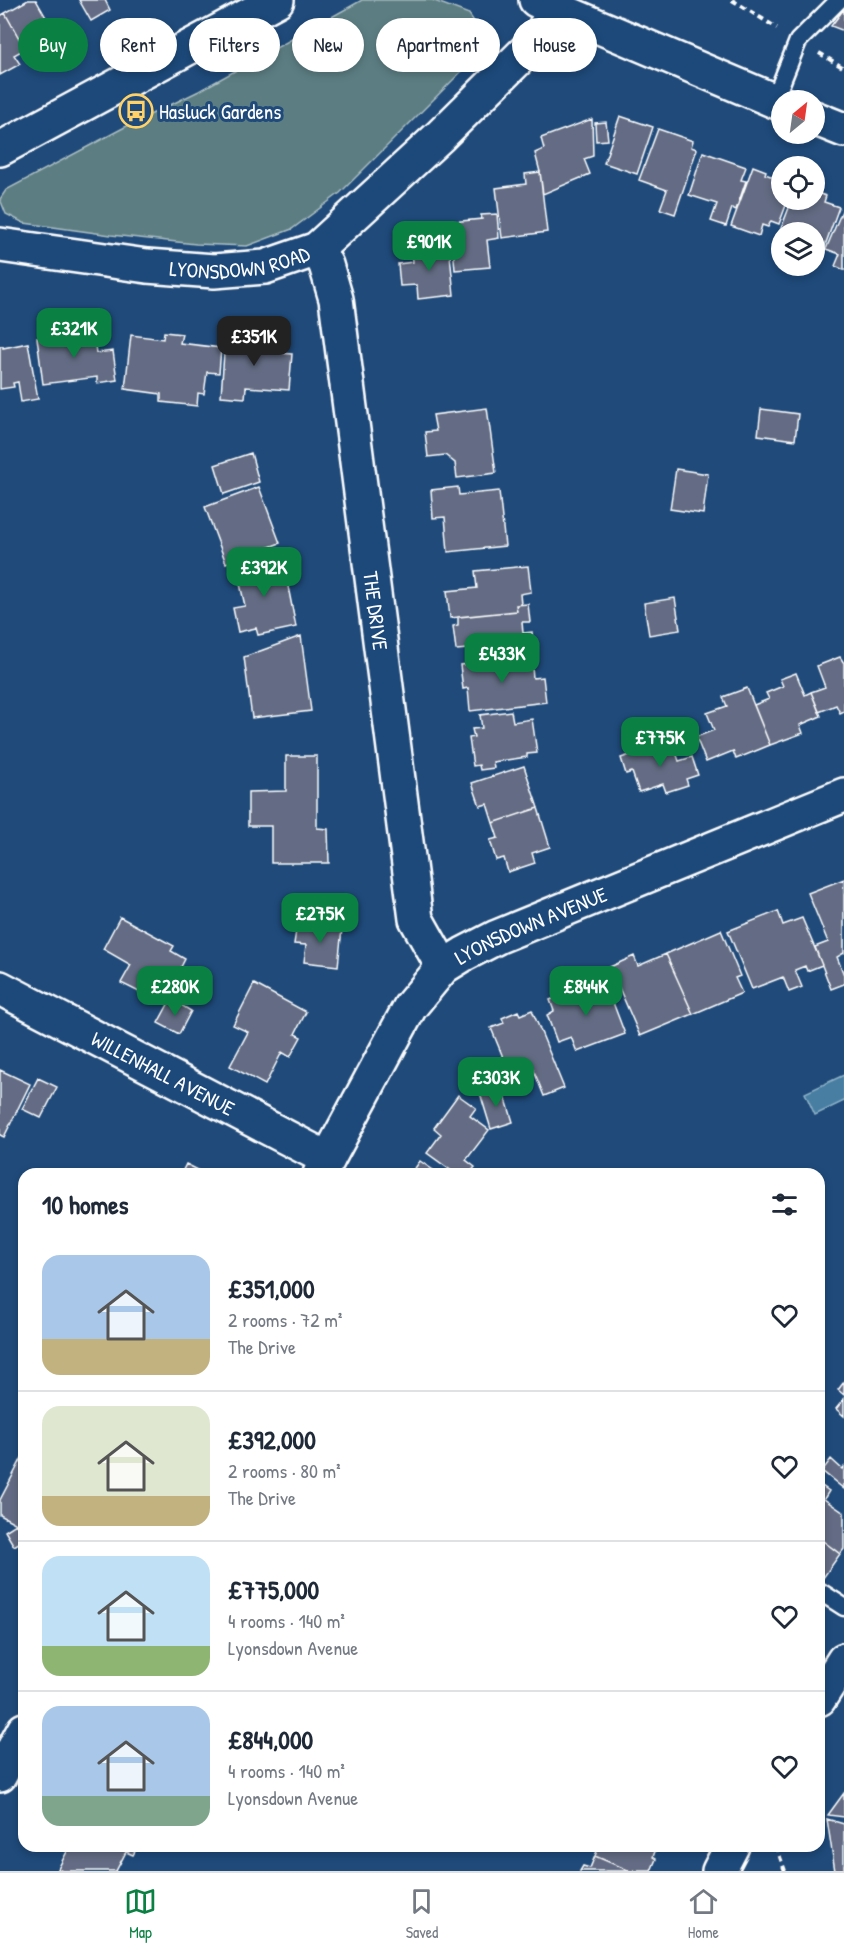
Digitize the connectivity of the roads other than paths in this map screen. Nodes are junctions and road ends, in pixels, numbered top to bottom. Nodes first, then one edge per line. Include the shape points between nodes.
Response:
1 (277, 0) edge
2 (839, 0) edge
3 (560, 6) edge
4 (782, 90) edge
5 (771, 99) edge
6 (825, 122) edge
7 (844, 130) edge
8 (0, 149) edge
9 (0, 245) edge
10 (317, 249) junction
11 (844, 795) edge
12 (443, 967) junction
13 (0, 988) edge
14 (324, 1167) edge
15 (825, 1595) edge
16 (844, 1607) edge
17 (844, 1660) edge
18 (825, 1690) edge
19 (18, 1741) edge
20 (0, 1775) edge
21 (729, 1852) edge
22 (719, 1871) edge

1 - 8 street
2 - 4 lane via 798,41
3 - 5 street
3 - 10 street, LYONSDOWN ROAD via 526,51
6 - 7 street
9 - 10 street, LYONSDOWN ROAD via 147,266 214,271 265,267
10 - 12 street, THE DRIVE via 336,299 416,919
11 - 12 street, LYONSDOWN AVENUE via 497,937
12 - 14 street, LYONSDOWN AVENUE via 410,1006
13 - 14 street, WILLENHALL AVENUE
15 - 16 lane
17 - 18 street
19 - 20 street
21 - 22 street

